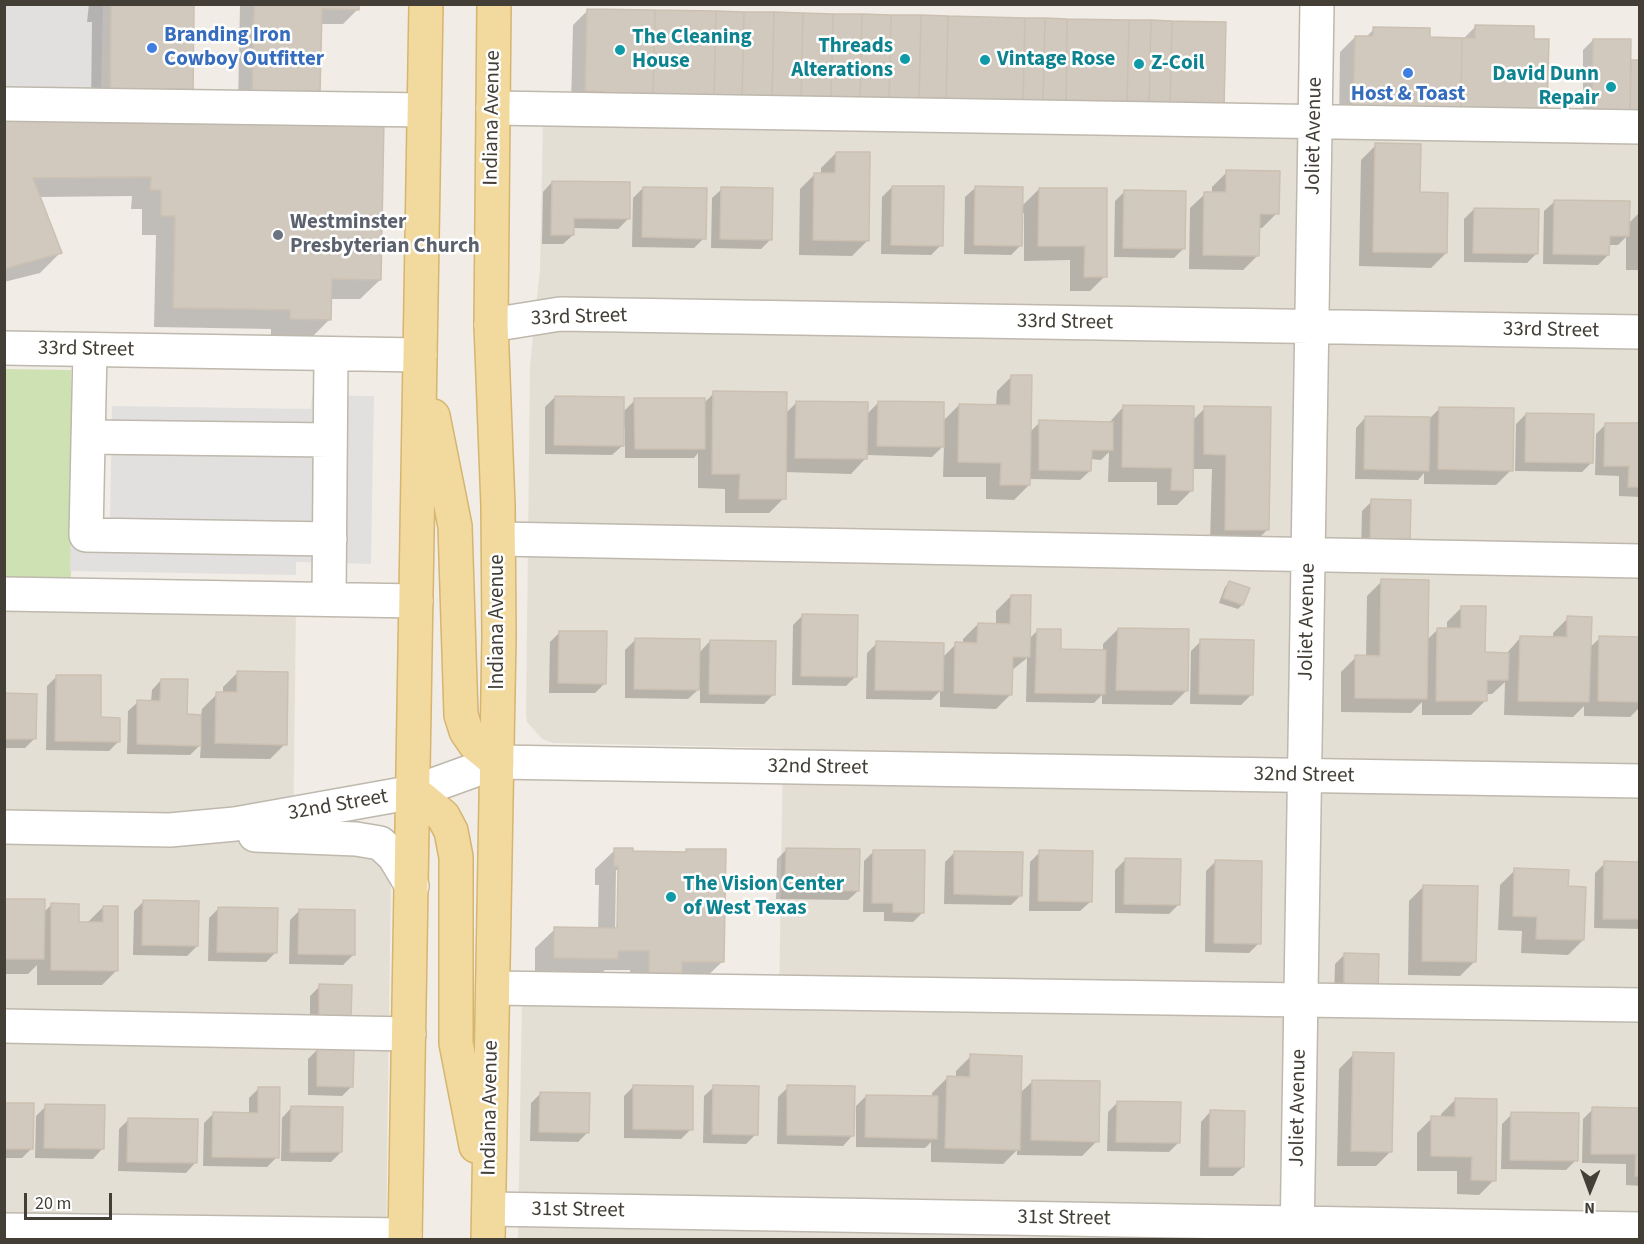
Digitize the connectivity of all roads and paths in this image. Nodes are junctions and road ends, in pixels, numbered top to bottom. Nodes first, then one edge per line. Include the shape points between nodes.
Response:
1 (426, 4) edge
2 (494, 4) edge
3 (1317, 4) edge
4 (4, 104) edge
5 (493, 108) junction
6 (424, 110) junction
7 (1316, 122) junction
8 (1640, 128) edge
9 (491, 325) junction
10 (1312, 327) junction
11 (1640, 332) edge
12 (4, 348) edge
13 (90, 350) junction
14 (331, 354) junction
15 (420, 355) junction
16 (88, 437) junction
17 (330, 440) junction
18 (330, 539) junction
19 (498, 539) junction
20 (1309, 554) junction
21 (1640, 561) edge
22 (4, 594) edge
23 (329, 599) junction
24 (416, 601) junction
25 (497, 762) junction
26 (1305, 776) junction
27 (1640, 781) edge
28 (414, 792) junction
29 (4, 827) edge
30 (170, 830) junction
31 (411, 886) junction
32 (493, 988) junction
33 (1301, 1000) junction
34 (1640, 1005) edge
35 (4, 1026) edge
36 (409, 1034) junction
37 (489, 1224) edge
38 (1640, 1229) edge
39 (4, 1230) edge
40 (1297, 1231) edge
41 (405, 1237) edge

1 - 6 main road
2 - 5 main road, Indiana Avenue
3 - 7 street, Joliet Avenue
4 - 6 street
5 - 7 street
5 - 9 main road, Indiana Avenue
6 - 15 main road
7 - 8 street
7 - 10 street, Joliet Avenue
9 - 10 street, 33rd Street via 560,314
9 - 19 main road, Indiana Avenue
10 - 11 street, 33rd Street
10 - 20 street, Joliet Avenue
12 - 13 street, 33rd Street
13 - 14 street, 33rd Street
13 - 16 street
14 - 15 street, 33rd Street
14 - 17 street
15 - 24 main road
15 - 25 main road via 455,526 461,715 475,744
16 - 17 street
16 - 18 street via 86,536
17 - 18 street
18 - 23 street
19 - 20 street
19 - 25 main road, Indiana Avenue
20 - 21 street
20 - 26 street, Joliet Avenue
22 - 23 street
23 - 24 street
24 - 28 main road
25 - 26 street, 32nd Street
25 - 28 street, 32nd Street
25 - 32 main road, Indiana Avenue
26 - 27 street, 32nd Street
26 - 33 street, Joliet Avenue
28 - 30 street, 32nd Street via 235,824
28 - 31 main road
28 - 37 main road via 443,816 455,848 456,1043
29 - 30 street, 32nd Street
30 - 31 street via 369,840 389,849
31 - 36 main road
32 - 33 street
32 - 37 main road, Indiana Avenue
33 - 34 street
33 - 40 street, Joliet Avenue
35 - 36 street
36 - 41 main road
37 - 40 street, 31st Street
38 - 40 street, 31st Street
39 - 41 street

